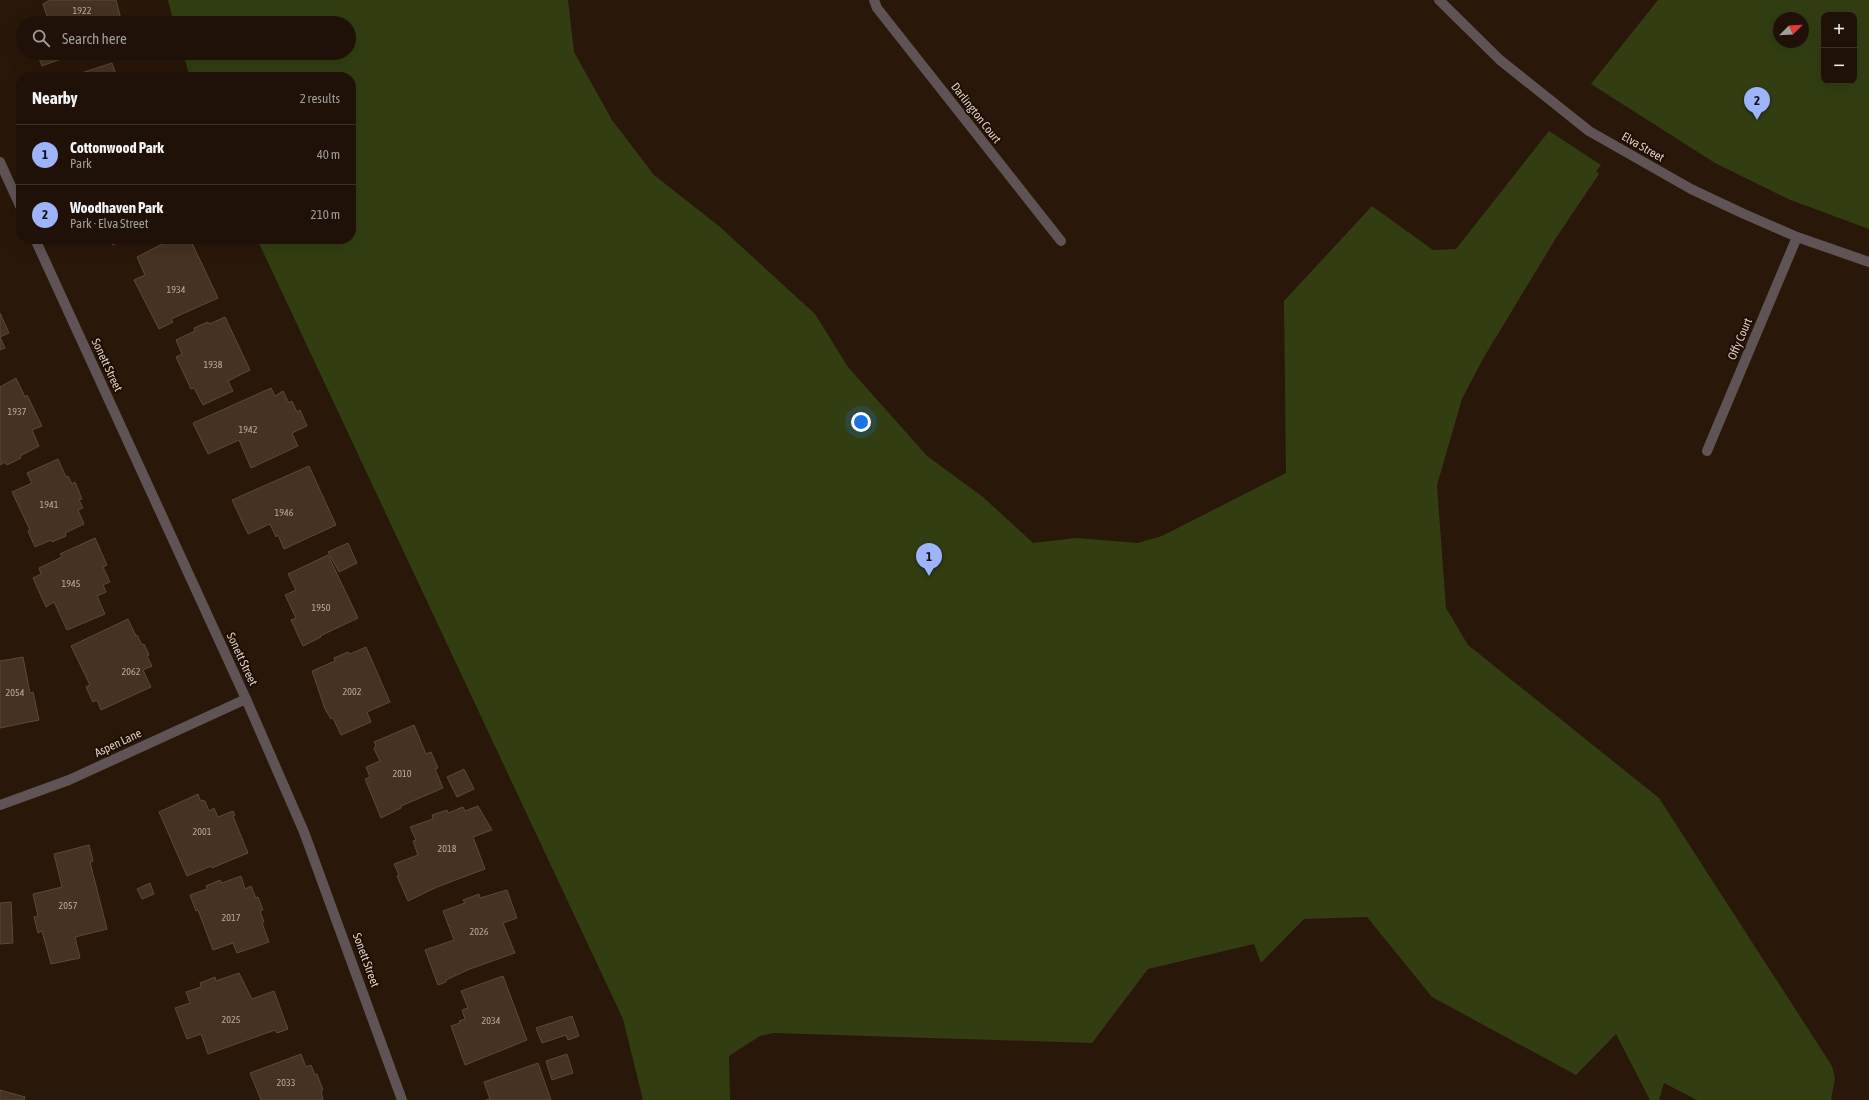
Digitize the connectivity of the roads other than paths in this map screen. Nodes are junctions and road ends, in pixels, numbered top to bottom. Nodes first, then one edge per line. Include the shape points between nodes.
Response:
1 (874, 0) edge
2 (1439, 0) edge
3 (0, 162) edge
4 (16, 197) edge
5 (1797, 237) junction
6 (1061, 241) dead end
7 (37, 244) edge
8 (1869, 262) edge
9 (1707, 451) dead end
10 (246, 699) junction
11 (0, 805) edge
12 (402, 1100) edge

1 - 6 street, Darlington Court via 877,8
2 - 5 street, Elva Street via 1500,60 1589,131 1691,189
3 - 4 street
5 - 8 street, Elva Street
5 - 9 street, Offy Court
7 - 10 street, Sonett Street
10 - 11 street, Aspen Lane via 69,780
10 - 12 street, Sonett Street via 307,839

